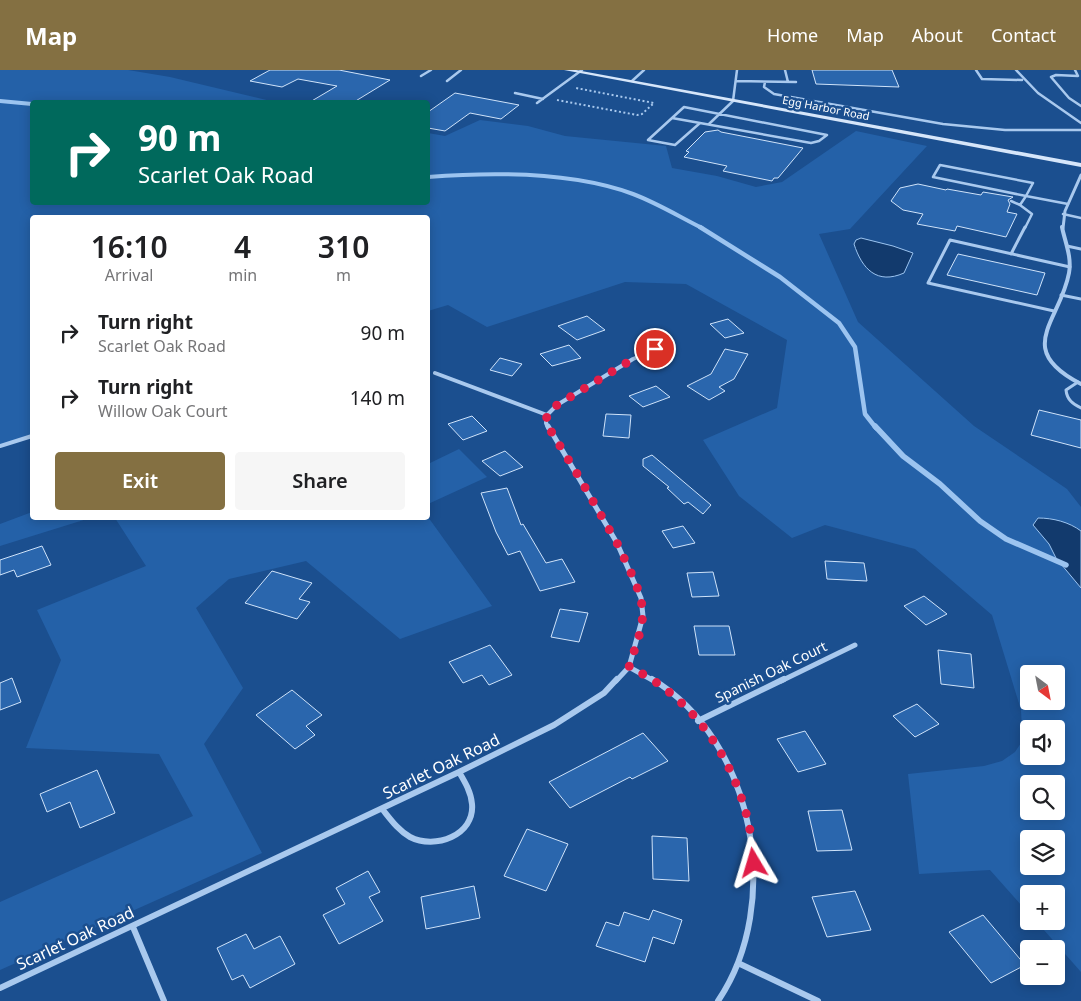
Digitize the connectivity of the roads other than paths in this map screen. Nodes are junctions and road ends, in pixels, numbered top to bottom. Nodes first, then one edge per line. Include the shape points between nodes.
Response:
1 (431, 70) edge
2 (461, 70) edge
3 (567, 70) edge
4 (644, 70) edge
5 (737, 70) edge
6 (785, 70) edge
7 (976, 70) edge
8 (1016, 70) edge
9 (1075, 70) edge
10 (581, 71) edge
11 (422, 76) dead end
12 (1078, 76) junction
13 (1022, 80) junction
14 (1081, 80) edge
15 (447, 81) dead end
16 (632, 81) junction
17 (736, 81) junction
18 (765, 82) junction
19 (788, 82) junction
20 (796, 82) dead end
21 (515, 94) dead end
22 (544, 99) junction
23 (733, 101) junction
24 (538, 103) dead end
25 (1081, 106) edge
26 (719, 113) junction
27 (672, 118) junction
28 (700, 123) junction
29 (1081, 123) edge
30 (709, 124) junction
31 (1081, 130) edge
32 (1081, 165) edge
33 (1081, 175) edge
34 (994, 189) junction
35 (996, 194) dead end
36 (1026, 195) junction
37 (1011, 201) dead end
38 (1068, 204) junction
39 (1020, 205) junction
40 (1063, 214) junction
41 (1081, 218) edge
42 (1067, 246) junction
43 (1081, 249) edge
44 (1011, 254) junction
45 (1070, 267) junction
46 (1061, 295) junction
47 (1081, 299) edge
48 (1054, 311) junction
49 (667, 345) dead end
50 (435, 373) dead end
51 (1079, 383) edge
52 (1081, 408) edge
53 (547, 415) junction
54 (30, 437) edge
55 (0, 446) edge
56 (855, 644) dead end
57 (629, 667) junction
58 (698, 721) junction
59 (459, 772) junction
60 (383, 810) junction
61 (133, 927) junction
62 (738, 964) junction
63 (0, 988) edge
64 (164, 1001) edge
65 (718, 1001) edge
66 (818, 1001) edge

1 - 11 lane
2 - 15 lane
3 - 10 main road, Egg Harbor Road
4 - 16 lane
5 - 17 lane
6 - 19 lane
7 - 13 lane via 982,79
8 - 13 lane
9 - 12 lane
10 - 16 main road, Egg Harbor Road
10 - 22 lane
12 - 14 lane
12 - 25 lane via 1051,77 1069,98
13 - 29 lane
16 - 23 main road, Egg Harbor Road
17 - 18 lane
17 - 23 lane
18 - 19 lane
18 - 31 lane via 764,87 774,94 943,124 1005,130
19 - 20 lane
21 - 22 lane
22 - 24 lane
23 - 26 lane
23 - 32 main road, Egg Harbor Road
26 - 27 lane via 684,107
26 - 30 lane
26 - 30 lane via 827,135 810,143
27 - 28 lane
27 - 28 lane via 648,140 675,145
28 - 30 lane
33 - 38 street
34 - 35 lane
34 - 36 lane
34 - 36 lane via 933,177 940,165 1033,183
36 - 38 lane
36 - 39 lane
37 - 39 lane
38 - 40 street
39 - 44 lane via 1032,214
40 - 41 lane
40 - 42 street
42 - 43 lane
42 - 45 street
44 - 45 lane
44 - 48 lane via 950,240 928,283
45 - 46 street
46 - 47 lane
46 - 48 street
48 - 51 street via 1045,351 1056,367
49 - 53 street via 633,359 557,405
50 - 53 street
51 - 52 lane via 1066,390 1066,396
53 - 57 street, Scarlet Oak Road via 550,431 617,543 641,598 643,616
54 - 55 lane
56 - 58 street, Spanish Oak Court
57 - 58 street via 664,688
57 - 59 street, Scarlet Oak Road via 604,693 583,708
58 - 62 street via 736,780 753,851 752,899
59 - 60 street, Scarlet Oak Road
59 - 60 street via 471,796 471,815 466,825 452,836 437,841 421,841 400,831
60 - 61 street, Scarlet Oak Road
61 - 63 street, Scarlet Oak Road
61 - 64 street
62 - 65 street
62 - 66 street

